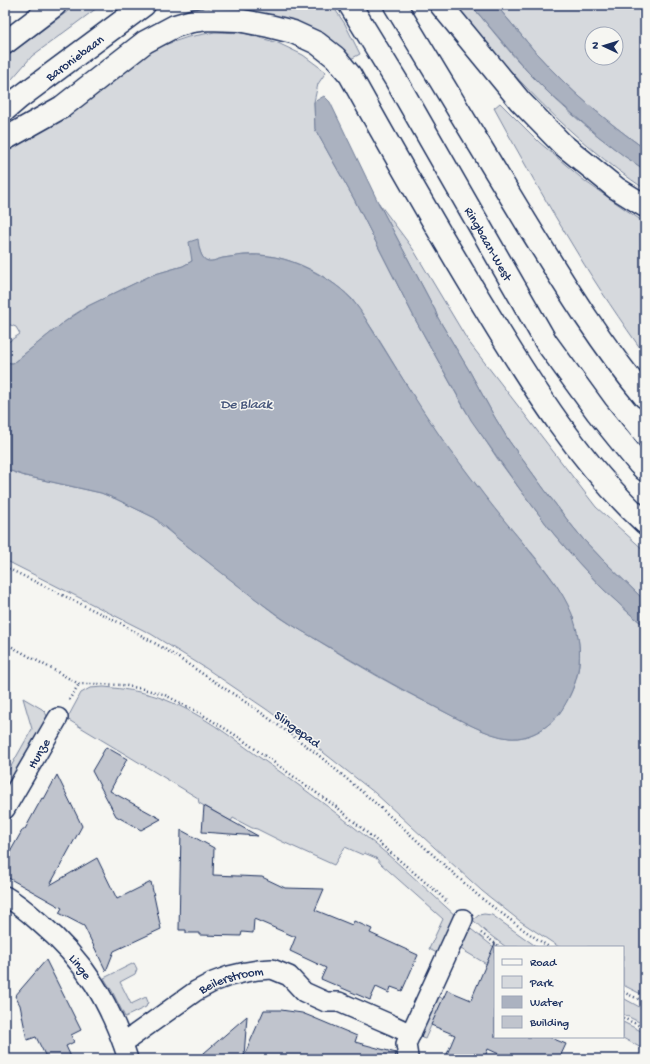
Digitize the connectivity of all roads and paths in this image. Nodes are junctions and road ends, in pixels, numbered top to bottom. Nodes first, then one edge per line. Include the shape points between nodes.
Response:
1 (55, 5) edge
2 (144, 5) edge
3 (350, 5) edge
4 (395, 5) edge
5 (441, 5) edge
6 (5, 43) edge
7 (5, 110) edge
8 (5, 139) edge
9 (645, 206) edge
10 (645, 397) edge
11 (645, 470) edge
12 (645, 523) edge
13 (5, 567) edge
14 (5, 643) edge
15 (58, 718) dead end
16 (5, 809) edge
17 (5, 896) edge
18 (463, 919) junction
19 (499, 946) edge
20 (548, 946) edge
21 (624, 992) edge
22 (645, 1002) edge
23 (624, 1018) edge
24 (645, 1028) edge
25 (411, 1034) junction
26 (125, 1051) edge
27 (408, 1059) edge

1 - 6 main road
2 - 7 main road, Baroniebaan
3 - 11 main road, Ringbaan-West via 396,80 546,342 597,412
4 - 10 main road via 563,282 603,342
5 - 9 main road via 520,101 562,144 616,188
8 - 12 main road via 62,106 145,42 175,26 207,19 238,20 293,32 317,43 335,57 350,75 451,252 516,360 558,422 594,469
13 - 20 path, Slingepad via 122,624 256,709 362,791 481,898
14 - 18 path via 79,684 122,685 143,689 163,694 198,712 237,736 339,809 438,893
15 - 16 street, Hunze
17 - 26 street, Linge via 49,930 85,969 104,999
18 - 19 path
18 - 25 street
21 - 22 path
23 - 24 path
25 - 26 street, Beilerstroom via 339,1002 326,1002 304,992 290,976 272,969 229,976 196,991
25 - 27 street via 406,1044

